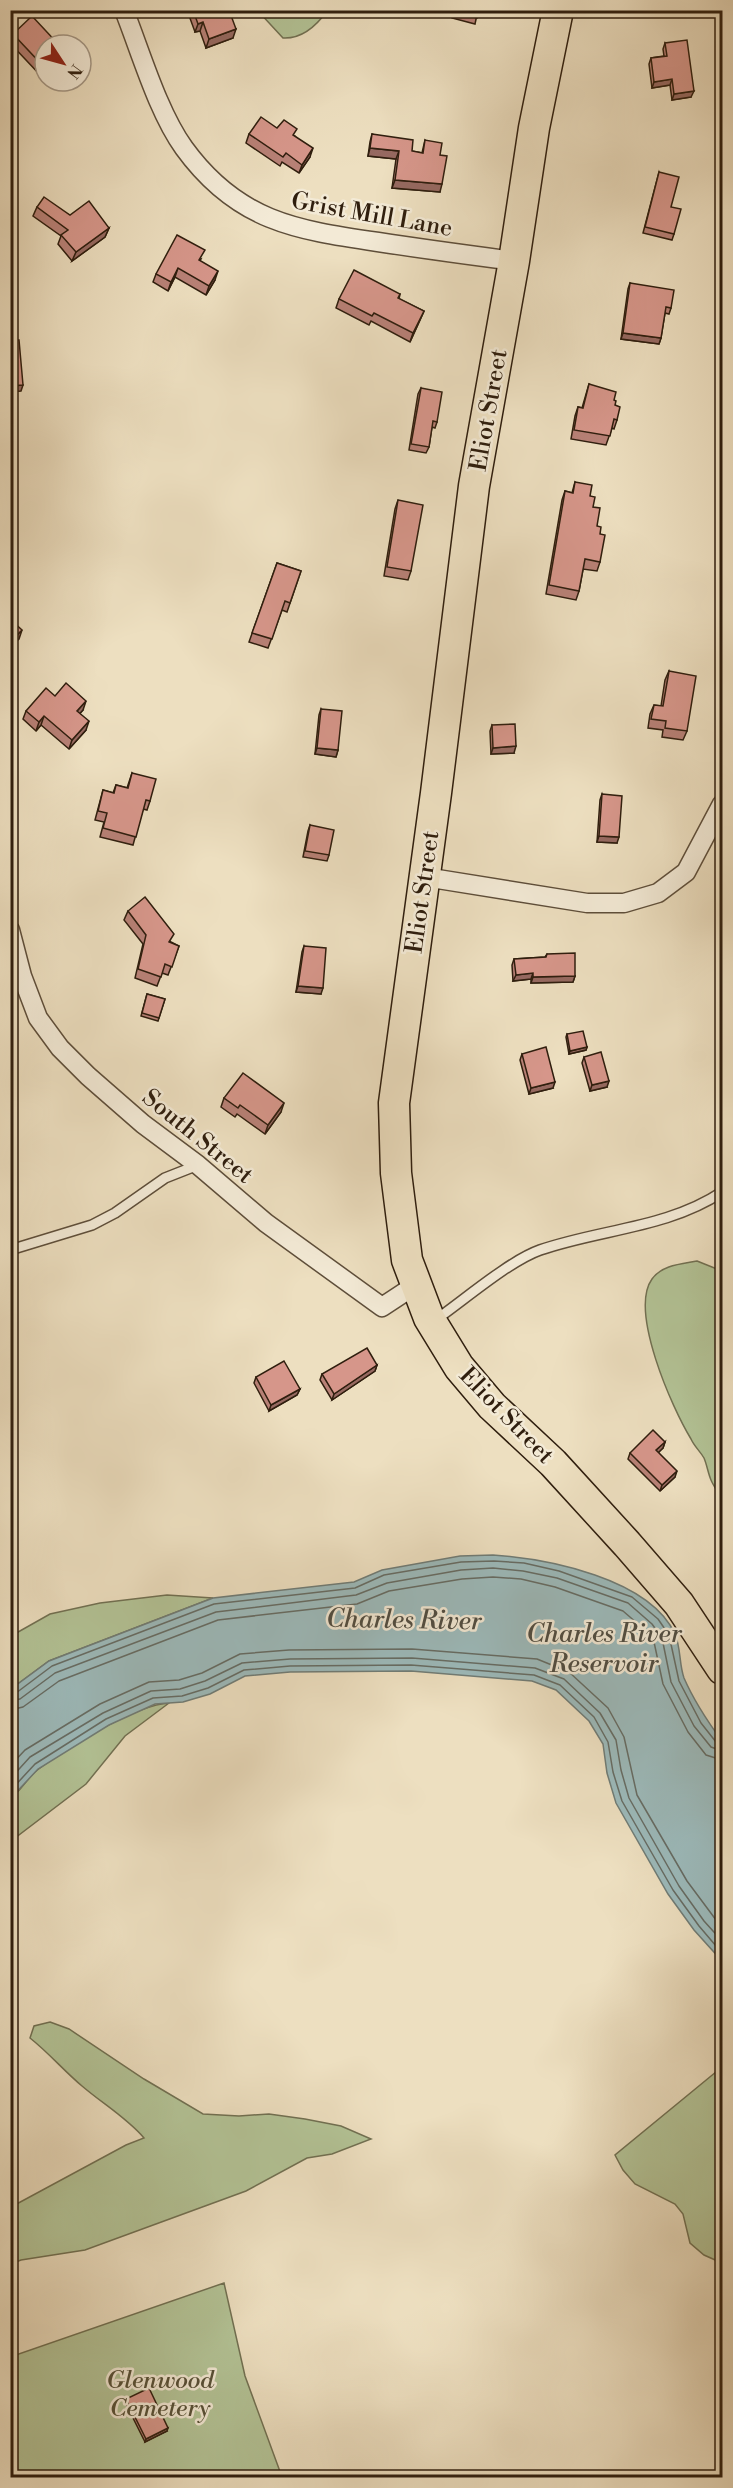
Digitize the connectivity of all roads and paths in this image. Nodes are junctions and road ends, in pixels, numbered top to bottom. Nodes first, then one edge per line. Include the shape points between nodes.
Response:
1 (124, 10) edge
2 (558, 10) edge
3 (514, 261) junction
4 (723, 804) edge
5 (425, 877) junction
6 (10, 930) edge
7 (198, 1165) junction
8 (723, 1192) edge
9 (10, 1250) edge
10 (417, 1284) junction
11 (432, 1322) junction
12 (723, 1669) edge

1 - 3 street, Grist Mill Lane via 164,112 183,146 210,180 238,202 268,219 310,232
2 - 3 main road, Eliot Street via 534,128
3 - 5 main road, Eliot Street via 474,486
4 - 5 street via 686,872 658,893 624,903 587,903
5 - 10 main road, Eliot Street via 394,1103 396,1173 406,1250
6 - 7 street, South Street via 38,1018 60,1048 143,1124
7 - 9 lane via 165,1178 115,1214 92,1225
7 - 10 street, South Street via 266,1223 382,1306
8 - 11 lane via 664,1219 539,1250
10 - 11 main road, Eliot Street
11 - 12 main road, Eliot Street via 478,1390 553,1463 627,1544 679,1604

